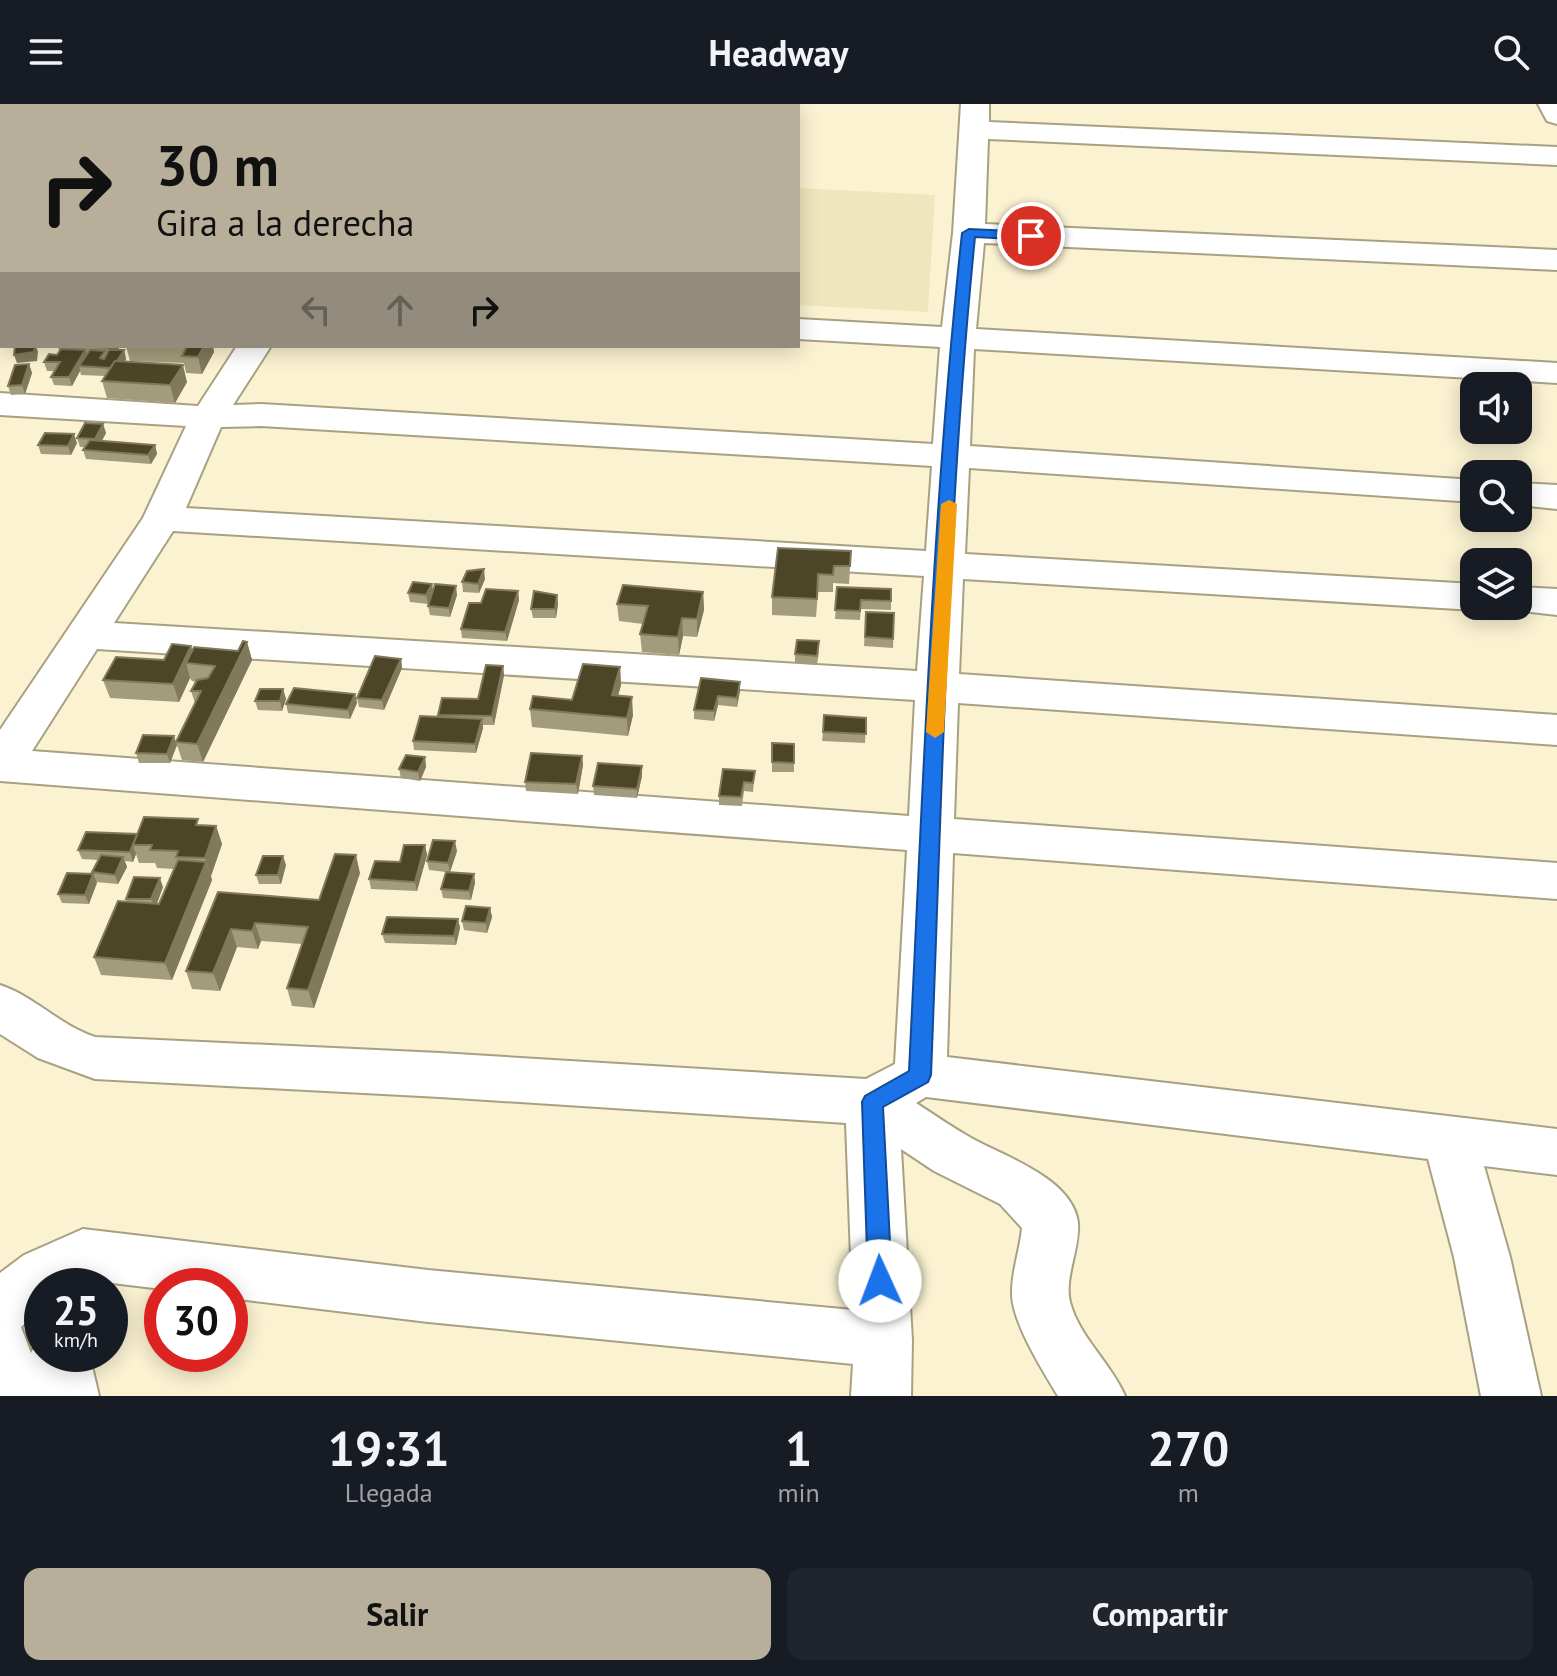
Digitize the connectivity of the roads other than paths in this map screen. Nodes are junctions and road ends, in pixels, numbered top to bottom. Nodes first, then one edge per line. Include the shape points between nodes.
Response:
1 (1552, 104) edge
2 (1557, 115) edge
3 (974, 117) edge
4 (1557, 156) edge
5 (969, 233) junction
6 (1557, 260) edge
7 (800, 329) edge
8 (958, 337) junction
9 (253, 348) edge
10 (1557, 373) edge
11 (0, 404) edge
12 (208, 417) junction
13 (953, 456) junction
14 (1460, 490) edge
15 (1532, 495) edge
16 (1557, 497) edge
17 (162, 518) junction
18 (945, 565) junction
19 (1460, 596) edge
20 (1532, 601) edge
21 (1557, 602) edge
22 (86, 635) junction
23 (937, 687) junction
24 (1557, 730) edge
25 (0, 765) edge
26 (929, 833) junction
27 (1557, 881) edge
28 (0, 1005) edge
29 (920, 1075) junction
30 (872, 1102) junction
31 (1449, 1138) junction
32 (1557, 1152) edge
33 (63, 1268) edge
34 (24, 1293) edge
35 (0, 1308) edge
36 (883, 1340) junction
37 (0, 1346) edge
38 (64, 1372) edge
39 (11, 1396) edge
40 (69, 1396) edge
41 (881, 1396) edge
42 (1095, 1396) edge
43 (1511, 1396) edge

1 - 2 street
3 - 4 street
3 - 5 street
5 - 6 street
5 - 8 street
7 - 8 street
8 - 10 street
8 - 13 street
9 - 12 street
11 - 12 street
12 - 13 street via 261,415
12 - 17 street
13 - 14 street
13 - 18 street
15 - 16 street
17 - 18 street
17 - 22 street
18 - 19 street
18 - 23 street
20 - 21 street
22 - 23 street
22 - 25 street
23 - 24 street
23 - 26 street
25 - 26 street
26 - 27 street
26 - 29 street
28 - 30 street via 55,1046 95,1058
29 - 30 street
29 - 31 street
30 - 36 street
30 - 42 street via 953,1155 1019,1187 1050,1220 1051,1244 1039,1297 1063,1350
31 - 32 street
31 - 43 street via 1482,1257
33 - 36 street via 83,1254 428,1296
34 - 35 street
36 - 41 street
37 - 39 street
38 - 40 street

